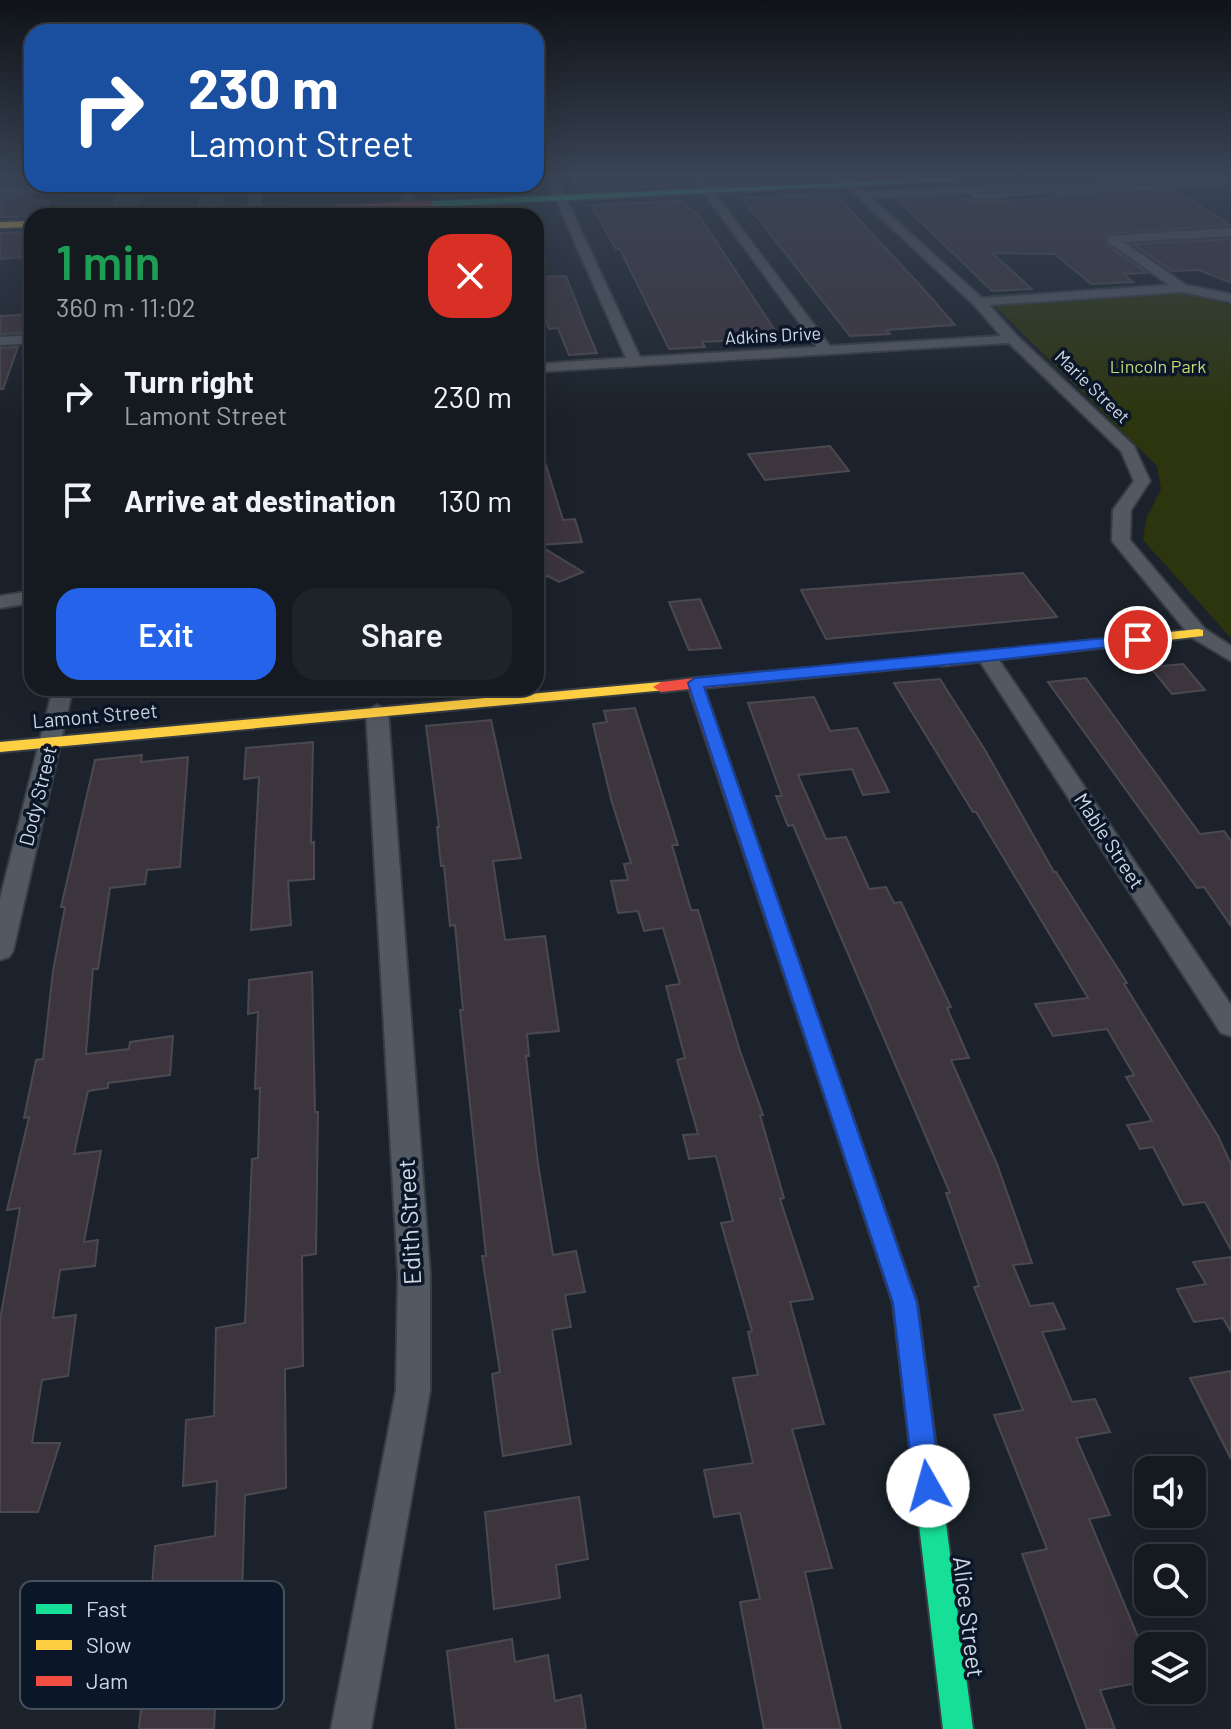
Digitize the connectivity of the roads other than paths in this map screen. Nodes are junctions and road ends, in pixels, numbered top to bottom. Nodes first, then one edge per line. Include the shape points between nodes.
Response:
1 (587, 256) edge
2 (756, 256) edge
3 (928, 256) edge
4 (1136, 256) edge
5 (1182, 288) junction
6 (1231, 298) edge
7 (979, 302) junction
8 (1012, 339) junction
9 (24, 340) edge
10 (0, 341) edge
11 (827, 351) junction
12 (635, 363) junction
13 (544, 368) edge
14 (24, 598) edge
15 (0, 602) edge
16 (1198, 633) junction
17 (1231, 655) edge
18 (987, 657) junction
19 (695, 683) junction
20 (61, 696) edge
21 (377, 711) junction
22 (51, 742) junction
23 (0, 747) edge
24 (0, 951) edge
25 (1231, 1026) edge
26 (351, 1729) edge
27 (958, 1729) edge

1 - 12 street
2 - 11 street
3 - 7 street, Marie Street
4 - 5 street
5 - 6 street
5 - 7 street
7 - 8 street, Marie Street
8 - 11 street, Adkins Drive
8 - 16 street, Marie Street via 1128,449 1142,481 1122,510 1121,541
9 - 10 street
11 - 12 street, Adkins Drive
12 - 13 street, Adkins Drive
14 - 15 street
16 - 17 street, Marie Street
16 - 18 street, Lamont Street
18 - 19 street, Lamont Street
18 - 25 street, Mable Street
19 - 21 street, Lamont Street
19 - 27 street, Alice Street via 905,1303
20 - 22 street, Dody Street
21 - 22 street, Lamont Street
21 - 26 street, Edith Street via 414,1274 413,1391
22 - 23 street, Lamont Street
22 - 24 street, Dody Street

